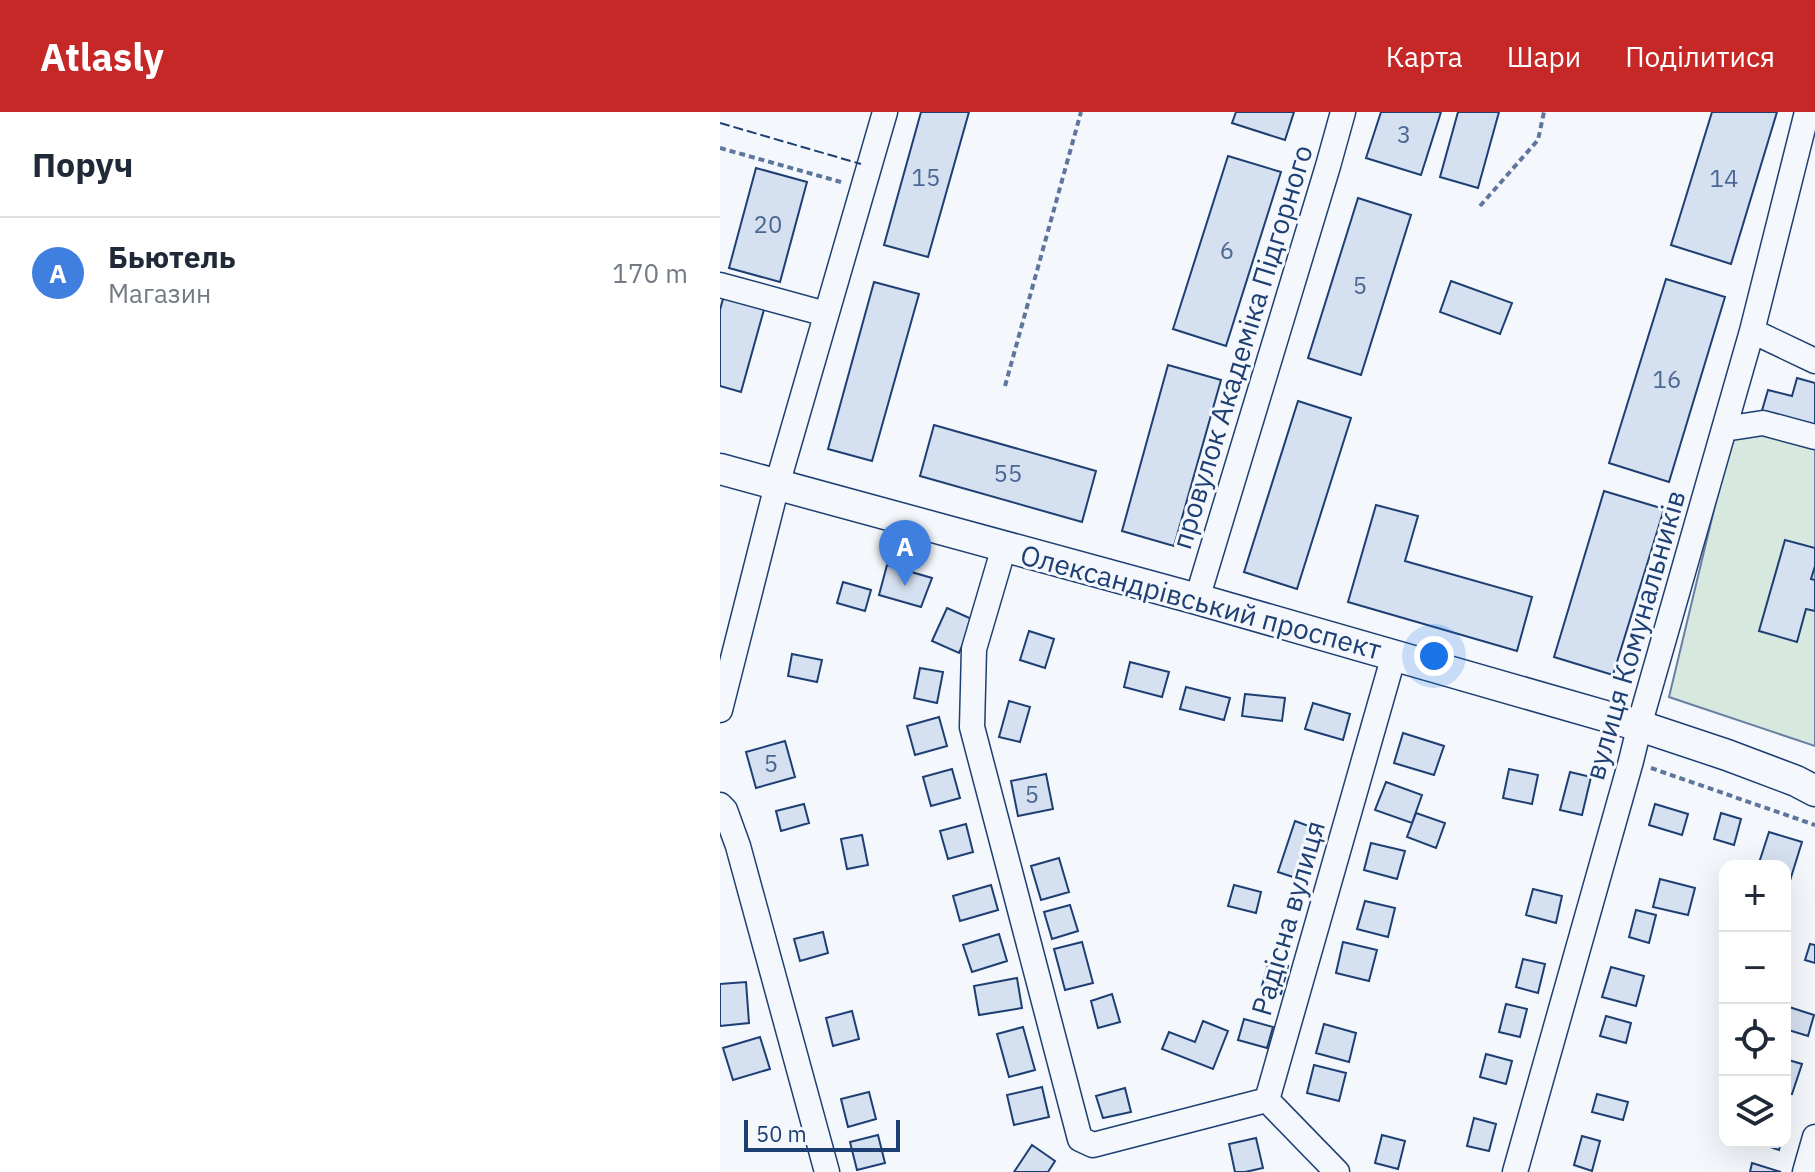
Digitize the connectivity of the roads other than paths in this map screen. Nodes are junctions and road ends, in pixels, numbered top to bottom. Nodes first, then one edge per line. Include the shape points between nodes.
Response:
1 (885, 112) edge
2 (1343, 112) edge
3 (1807, 112) edge
4 (720, 285) edge
5 (826, 314) junction
6 (1752, 331) junction
7 (1815, 361) edge
8 (1724, 429) junction
9 (1815, 437) edge
10 (720, 469) edge
11 (777, 485) junction
12 (1004, 547) junction
13 (1197, 599) junction
14 (1394, 655) junction
15 (720, 710) edge
16 (1640, 726) junction
17 (1815, 791) edge
18 (720, 805) edge
19 (1267, 1100) junction
20 (1815, 1137) edge
21 (827, 1172) edge
22 (1337, 1172) edge
23 (1515, 1172) edge
24 (1805, 1172) edge

1 - 5 street
2 - 13 street, провулок Академіка Підгорного
3 - 6 street, вулиця Комунальників
4 - 5 street
5 - 11 street
6 - 7 street
6 - 8 street, вулиця Комунальників
8 - 9 street via 1763,423
8 - 16 street, вулиця Комунальників
10 - 11 main road, Олександрівський проспект
11 - 12 main road, Олександрівський проспект
11 - 15 street
12 - 13 main road, Олександрівський проспект
12 - 19 street via 974,649 972,727 1080,1139 1093,1145
13 - 14 main road, Олександрівський проспект
14 - 16 main road, Олександрівський проспект
14 - 19 street, Радісна вулиця
16 - 17 main road, Олександрівський проспект
16 - 23 street, вулиця Комунальників
18 - 21 street via 738,846
19 - 22 street
20 - 24 street

